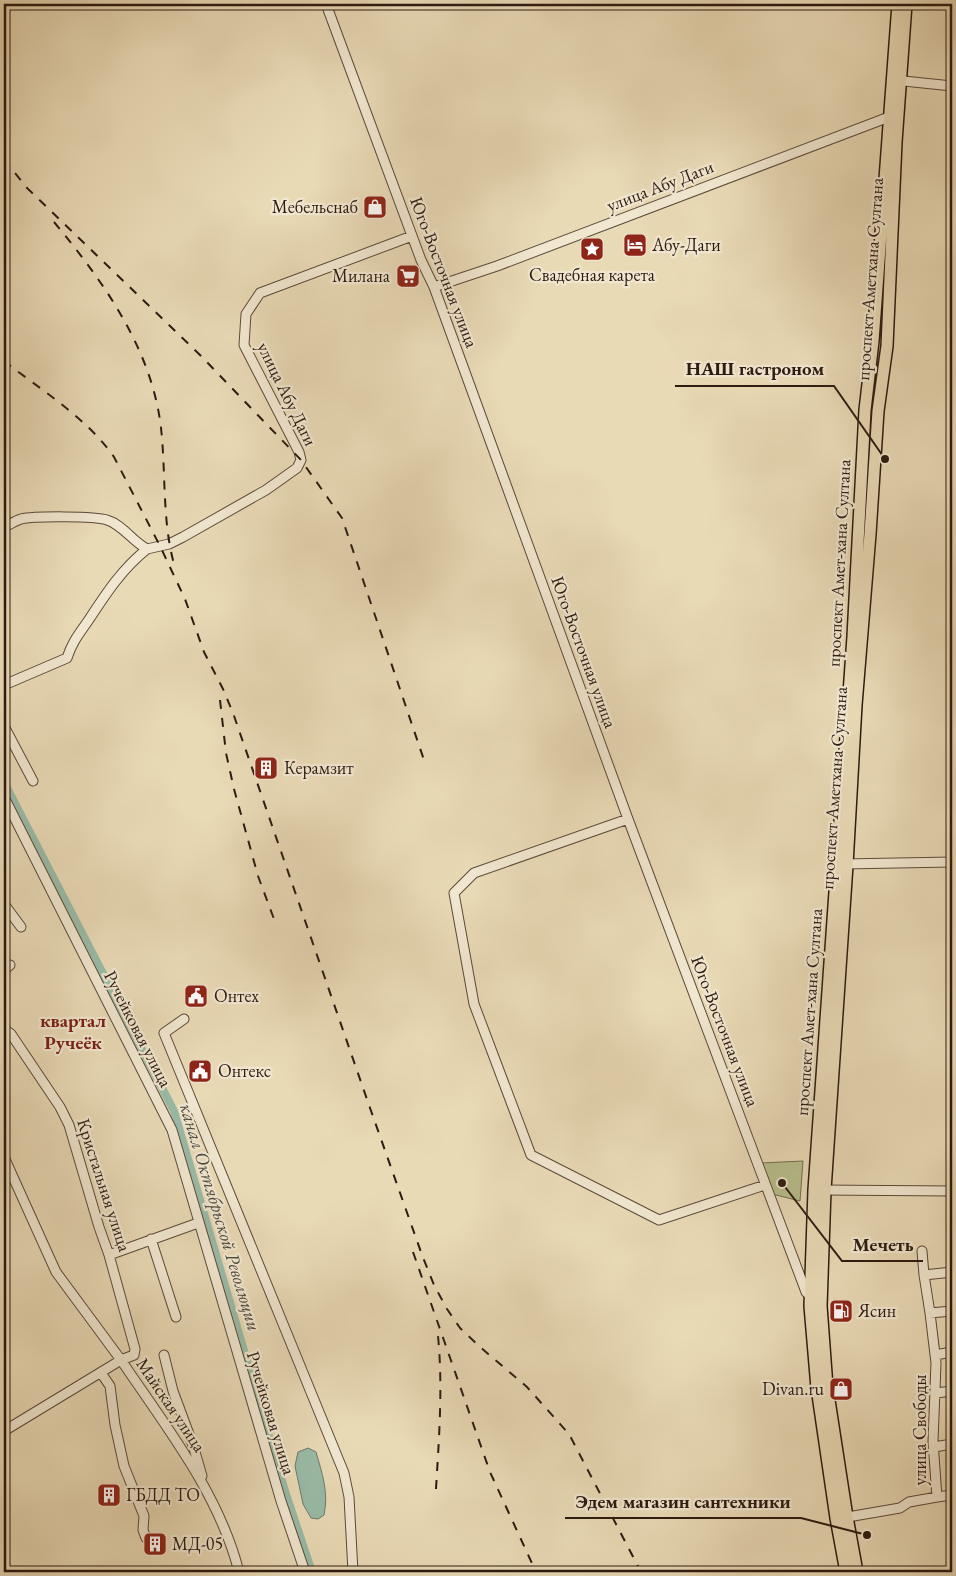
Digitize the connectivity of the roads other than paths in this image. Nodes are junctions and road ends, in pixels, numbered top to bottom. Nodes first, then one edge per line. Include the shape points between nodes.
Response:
1 (326, 4) edge
2 (898, 4) edge
3 (906, 4) edge
4 (896, 80) junction
5 (952, 86) edge
6 (893, 119) junction
7 (412, 236) junction
8 (434, 288) junction
9 (4, 527) edge
10 (147, 549) junction
11 (4, 684) edge
12 (4, 726) edge
13 (33, 781) dead end
14 (4, 798) edge
15 (628, 819) junction
16 (952, 862) edge
17 (842, 864) junction
18 (4, 904) edge
19 (21, 927) dead end
20 (184, 1019) dead end
21 (4, 1029) edge
22 (4, 1158) edge
23 (765, 1185) junction
24 (819, 1190) junction
25 (952, 1192) edge
26 (198, 1222) junction
27 (151, 1239) junction
28 (922, 1251) dead end
29 (109, 1255) junction
30 (952, 1272) edge
31 (924, 1275) junction
32 (810, 1296) junction
33 (821, 1306) junction
34 (952, 1311) edge
35 (930, 1313) junction
36 (176, 1317) dead end
37 (952, 1352) edge
38 (164, 1355) dead end
39 (935, 1355) junction
40 (121, 1360) junction
41 (101, 1373) junction
42 (952, 1391) edge
43 (936, 1393) junction
44 (4, 1431) edge
45 (952, 1444) edge
46 (934, 1447) junction
47 (203, 1481) junction
48 (952, 1495) edge
49 (937, 1497) junction
50 (841, 1518) junction
51 (146, 1538) dead end
52 (239, 1572) edge
53 (305, 1572) edge
54 (353, 1572) edge
55 (846, 1572) edge
56 (857, 1572) edge

1 - 7 street, Юго-Восточная улица
2 - 4 main road, проспект Амет-хана Султана
3 - 4 main road
4 - 5 street
4 - 6 main road, проспект Амет-хана Султана
6 - 8 street, улица Абу Даги
6 - 17 main road, проспект Амет-хана Султана via 865,410
7 - 8 street, Юго-Восточная улица
7 - 10 street, улица Абу Даги via 260,293 246,314 244,344 301,460 297,468 266,490 183,538
8 - 15 street, Юго-Восточная улица
9 - 10 street via 22,519 90,517 120,526
10 - 11 street via 107,592 72,644 67,658
12 - 13 street
14 - 26 street, Ручейковая улица via 172,1130
15 - 23 street, Юго-Восточная улица
15 - 23 street via 474,874 454,893 474,1004 531,1155 659,1220
16 - 17 street
17 - 24 main road, проспект Амет-хана Султана
18 - 19 street
20 - 54 street via 164,1033 344,1474 349,1496
21 - 29 street, Кристальная улица via 11,1034 69,1125
22 - 40 street via 56,1272
23 - 32 street, Юго-Восточная улица
24 - 25 street
24 - 32 main road, проспект Амет-хана Султана
24 - 33 main road
26 - 27 street
26 - 53 street, Ручейковая улица
27 - 29 street
27 - 36 street, Кристальная улица
28 - 31 street, улица Свободы
29 - 40 street, Кристальная улица via 135,1349 134,1355
30 - 31 street
31 - 35 street, улица Свободы
32 - 33 street, Юго-Восточная улица
32 - 50 main road, проспект Амет-хана Султана via 818,1388
33 - 50 main road via 826,1386
34 - 35 street
35 - 39 street, улица Свободы
37 - 39 street
38 - 47 street, Майская улица
39 - 43 street, улица Свободы
40 - 41 street, Майская улица
40 - 47 street, Майская улица
41 - 44 street, Майская улица
41 - 51 street via 110,1386 124,1466 144,1516
42 - 43 street
43 - 46 street, улица Свободы
45 - 46 street
46 - 49 street, улица Свободы
47 - 52 street, Майская улица via 235,1554
48 - 49 street
49 - 50 street, улица Свободы via 909,1502 900,1508
50 - 55 main road, проспект Амет-хана Султана
50 - 56 main road

